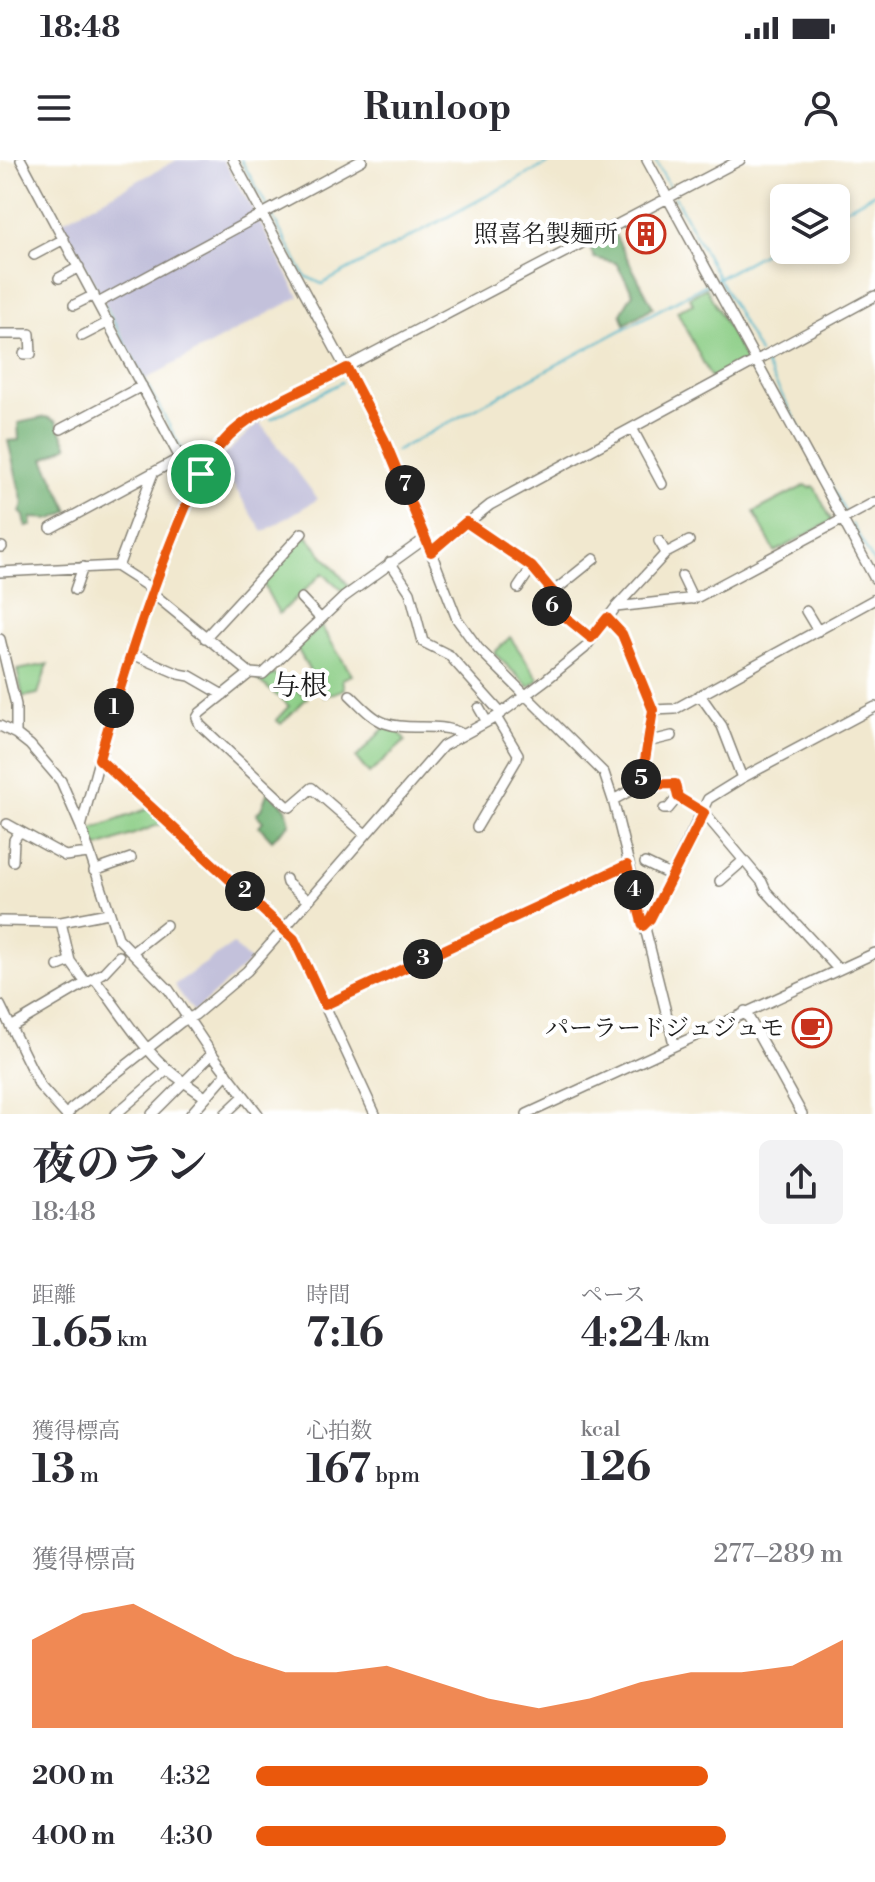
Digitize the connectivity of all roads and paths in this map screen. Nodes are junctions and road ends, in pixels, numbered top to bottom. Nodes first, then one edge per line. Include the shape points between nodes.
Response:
1 (21, 160) edge
2 (233, 160) edge
3 (362, 160) edge
4 (647, 160) edge
5 (740, 160) edge
6 (668, 198) junction
7 (263, 214) junction
8 (64, 239) junction
9 (34, 255) dead end
10 (79, 267) junction
11 (59, 278) dead end
12 (875, 296) edge
13 (96, 299) junction
14 (74, 305) dead end
15 (109, 322) junction
16 (0, 334) edge
17 (82, 336) dead end
18 (24, 354) dead end
19 (756, 360) junction
20 (347, 368) junction
21 (142, 386) junction
22 (632, 428) junction
23 (61, 429) dead end
24 (180, 458) junction
25 (153, 472) junction
26 (201, 474) junction
27 (662, 484) dead end
28 (875, 502) edge
29 (843, 521) junction
30 (466, 522) junction
31 (51, 528) dead end
32 (302, 533) dead end
33 (426, 538) junction
34 (659, 541) dead end
35 (689, 541) dead end
36 (431, 552) junction
37 (666, 553) junction
38 (594, 559) dead end
39 (390, 562) junction
40 (83, 567) junction
41 (118, 567) junction
42 (532, 567) junction
43 (0, 572) edge
44 (682, 576) dead end
45 (875, 579) edge
46 (518, 588) dead end
47 (75, 590) dead end
48 (151, 592) junction
49 (553, 592) junction
50 (301, 598) dead end
51 (693, 599) junction
52 (875, 599) edge
53 (616, 607) junction
54 (806, 611) dead end
55 (607, 618) junction
56 (321, 619) junction
57 (818, 631) junction
58 (205, 638) junction
59 (591, 638) junction
60 (0, 639) edge
61 (130, 653) junction
62 (250, 673) junction
63 (223, 695) junction
64 (350, 695) dead end
65 (524, 695) junction
66 (700, 695) junction
67 (875, 707) edge
68 (479, 708) dead end
69 (653, 710) junction
70 (495, 717) junction
71 (0, 726) edge
72 (16, 734) junction
73 (462, 734) junction
74 (672, 736) dead end
75 (647, 742) junction
76 (99, 759) junction
77 (742, 778) junction
78 (93, 781) junction
79 (641, 785) junction
80 (69, 796) junction
81 (678, 797) junction
82 (613, 800) junction
83 (664, 809) dead end
84 (704, 813) junction
85 (7, 824) dead end
86 (81, 827) junction
87 (477, 827) dead end
88 (19, 832) junction
89 (365, 834) junction
90 (88, 853) junction
91 (131, 858) dead end
92 (744, 860) junction
93 (13, 861) dead end
94 (645, 863) dead end
95 (627, 865) junction
96 (94, 871) junction
97 (672, 876) junction
98 (286, 879) dead end
99 (720, 881) dead end
100 (308, 901) junction
101 (108, 913) junction
102 (0, 921) edge
103 (61, 922) junction
104 (166, 925) dead end
105 (643, 926) junction
106 (284, 929) junction
107 (132, 952) junction
108 (875, 953) edge
109 (119, 956) dead end
110 (70, 961) junction
111 (58, 966) dead end
112 (838, 969) junction
113 (90, 980) junction
114 (0, 1005) edge
115 (325, 1005) junction
116 (745, 1011) junction
117 (189, 1019) junction
118 (11, 1027) junction
119 (674, 1044) junction
120 (146, 1050) junction
121 (212, 1054) junction
122 (167, 1070) junction
123 (227, 1073) junction
124 (184, 1082) junction
125 (244, 1096) junction
126 (205, 1097) junction
127 (66, 1114) edge
128 (116, 1114) edge
129 (152, 1114) edge
130 (191, 1114) edge
131 (225, 1114) edge
132 (258, 1114) edge
133 (375, 1114) edge
134 (529, 1114) edge
135 (802, 1114) edge

1 - 8 street
2 - 7 street
3 - 7 street
4 - 6 street
5 - 6 street
6 - 19 street
6 - 20 street
7 - 13 street
7 - 20 street
8 - 9 street
8 - 10 street
10 - 11 street
10 - 13 street
12 - 19 street
13 - 14 street
13 - 15 street
15 - 17 street
15 - 21 street
16 - 18 street via 30,334 31,354
19 - 22 street
19 - 29 street
20 - 26 street via 239,427
20 - 33 street
21 - 23 street
21 - 24 street
22 - 27 street
22 - 30 street
24 - 25 street
24 - 26 street
25 - 31 street
25 - 41 street
26 - 48 street
28 - 29 street
29 - 45 street
29 - 51 street
30 - 36 street
30 - 42 street
32 - 58 street
33 - 36 street
33 - 39 street
34 - 37 street
35 - 37 street
36 - 65 street via 464,630
37 - 53 street
38 - 49 street
39 - 56 street
39 - 70 street via 410,592 423,642 449,655
40 - 41 street
40 - 43 street
40 - 47 street
41 - 48 street
42 - 46 street
42 - 49 street
44 - 51 street
48 - 58 street
48 - 61 street
49 - 59 street via 546,601
50 - 56 street
51 - 53 street
52 - 57 street
53 - 55 street
54 - 57 street
55 - 59 street
55 - 69 street via 622,634
56 - 62 street via 263,674
57 - 66 street
58 - 62 street
59 - 65 street
60 - 72 street via 16,705
61 - 63 street
61 - 76 street
62 - 63 street
63 - 89 street via 200,713 200,725 286,805 312,788
64 - 73 street via 387,724
65 - 70 street
65 - 82 street via 595,762
66 - 69 street via 675,709
66 - 77 street via 722,726
67 - 77 street
68 - 70 street
69 - 75 street
70 - 73 street
70 - 87 street via 518,754
71 - 72 street
72 - 80 street via 49,766
73 - 89 street via 422,767
74 - 75 street
75 - 79 street
76 - 78 street
76 - 106 street
77 - 84 street via 708,799
78 - 80 street
78 - 86 street
79 - 81 street via 680,784
79 - 82 street
80 - 86 street
81 - 83 street
81 - 84 street
82 - 95 street
84 - 92 street
84 - 97 street
85 - 88 street
86 - 90 street
88 - 90 street via 65,856
88 - 93 street
89 - 100 street
90 - 96 street
91 - 96 street
92 - 99 street
92 - 112 street
94 - 97 street
95 - 105 street
95 - 115 street
96 - 101 street
97 - 105 street
98 - 100 street
100 - 106 street
101 - 103 street
101 - 107 street via 118,938
102 - 103 street
103 - 110 street
104 - 107 street
105 - 119 street
106 - 115 street via 294,939
106 - 117 street via 229,987
107 - 117 street
108 - 112 street
109 - 113 street
110 - 111 street
110 - 113 street
112 - 116 street
113 - 118 street
113 - 120 street
114 - 118 street
115 - 133 street
116 - 119 street
116 - 135 street
117 - 120 street
117 - 121 street
118 - 127 street via 40,1086
119 - 134 street
120 - 122 street
120 - 127 street
121 - 123 street
121 - 124 street
122 - 124 street
122 - 128 street
123 - 125 street
123 - 126 street
124 - 126 street
124 - 129 street
125 - 131 street
125 - 132 street
126 - 130 street

